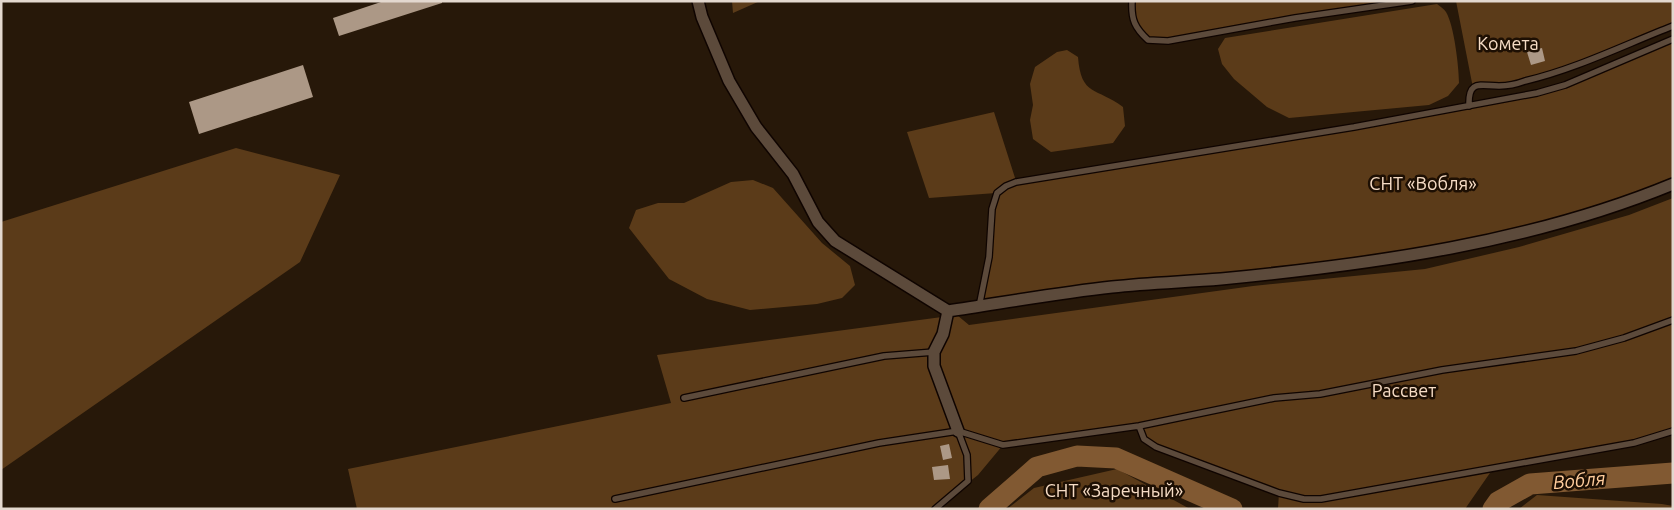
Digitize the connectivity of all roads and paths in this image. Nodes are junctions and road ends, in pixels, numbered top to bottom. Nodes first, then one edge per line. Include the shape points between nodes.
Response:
1 (698, 1) edge
2 (1132, 1) edge
3 (1412, 1) edge
4 (1673, 26) edge
5 (1673, 39) edge
6 (1469, 106) junction
7 (1673, 184) edge
8 (979, 307) junction
9 (948, 311) junction
10 (1673, 320) edge
11 (934, 352) junction
12 (684, 398) dead end
13 (1139, 426) junction
14 (958, 430) junction
15 (1673, 431) edge
16 (615, 499) dead end
17 (935, 509) edge

1 - 9 street via 729,81 756,126 793,174 818,222 835,241
2 - 3 lane via 1134,28 1148,40 1168,41
4 - 6 lane via 1560,73 1498,86 1481,83 1469,95
5 - 6 lane via 1564,85
6 - 8 lane via 1006,186 997,194 992,209 989,257
7 - 8 street via 1535,231 1380,260 1221,279 1112,287
8 - 9 street
9 - 11 street via 943,334
10 - 13 lane via 1576,351 1442,370 1320,394 1274,398
11 - 12 lane via 884,356
11 - 14 street via 934,366
13 - 14 lane via 1003,445
13 - 15 lane via 1144,439 1156,447 1279,492 1321,499 1634,443
14 - 16 lane via 879,443
14 - 17 lane via 967,455 968,481

